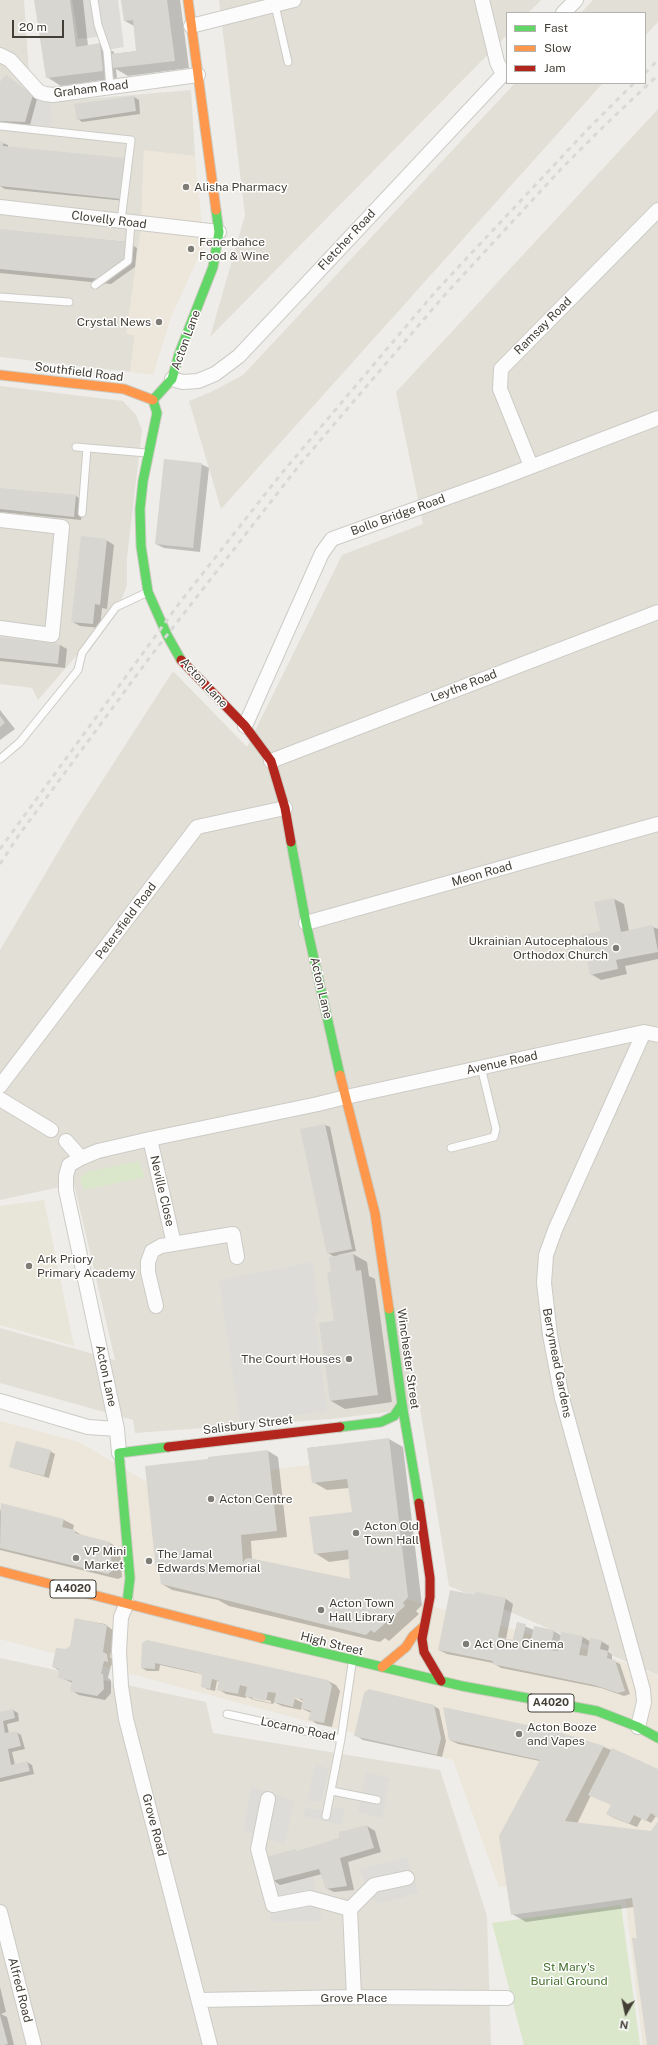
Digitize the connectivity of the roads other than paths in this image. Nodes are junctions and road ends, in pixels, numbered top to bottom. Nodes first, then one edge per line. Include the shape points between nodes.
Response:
1 (94, 0) edge
2 (188, 0) edge
3 (294, 0) edge
4 (482, 0) edge
5 (576, 0) edge
6 (275, 5) junction
7 (564, 12) edge
8 (191, 26) junction
9 (0, 55) edge
10 (288, 62) dead end
11 (505, 72) edge
12 (198, 75) junction
13 (110, 87) junction
14 (0, 126) edge
15 (0, 207) edge
16 (658, 210) edge
17 (126, 222) junction
18 (219, 232) junction
19 (95, 285) dead end
20 (0, 297) edge
21 (69, 302) dead end
22 (0, 375) edge
23 (172, 379) junction
24 (153, 400) junction
25 (658, 418) edge
26 (76, 447) dead end
27 (87, 448) junction
28 (149, 454) junction
29 (531, 466) junction
30 (82, 512) dead end
31 (0, 520) edge
32 (148, 592) junction
33 (658, 612) edge
34 (0, 628) edge
35 (245, 726) junction
36 (0, 759) edge
37 (270, 761) junction
38 (285, 808) junction
39 (658, 824) edge
40 (306, 923) junction
41 (644, 1032) junction
42 (658, 1035) edge
43 (481, 1068) junction
44 (0, 1086) edge
45 (346, 1097) junction
46 (0, 1099) edge
47 (51, 1130) joint
48 (150, 1139) junction
49 (66, 1141) joint
50 (451, 1148) dead end
51 (81, 1158) junction
52 (174, 1244) junction
53 (238, 1257) dead end
54 (156, 1306) dead end
55 (0, 1402) edge
56 (402, 1404) junction
57 (381, 1422) junction
58 (117, 1429) junction
59 (410, 1441) junction
60 (119, 1453) junction
61 (0, 1571) edge
62 (127, 1603) junction
63 (424, 1626) junction
64 (352, 1662) junction
65 (382, 1667) junction
66 (441, 1681) junction
67 (227, 1714) dead end
68 (638, 1728) junction
69 (658, 1738) edge
70 (341, 1739) junction
71 (332, 1791) junction
72 (268, 1799) dead end
73 (377, 1800) dead end
74 (326, 1816) dead end
75 (407, 1878) dead end
76 (350, 1909) junction
77 (0, 1912) edge
78 (354, 1997) junction
79 (508, 1998) dead end
80 (200, 2000) junction
81 (34, 2045) edge
82 (210, 2045) edge

1 - 13 lane via 98,25 107,51
2 - 8 main road, Acton Lane
3 - 6 street
4 - 11 street via 497,62
5 - 7 street
6 - 8 street
6 - 10 lane
8 - 12 main road, Acton Lane
9 - 13 street, Graham Road via 10,60 39,92 44,94
11 - 23 street, Fletcher Road via 239,356 215,374 198,381 183,382
12 - 13 street, Graham Road
12 - 18 main road, Acton Lane
14 - 17 lane via 131,140
15 - 17 street, Clovelly Road
16 - 29 street, Ramsay Road via 501,369 500,389
17 - 18 street, Clovelly Road
17 - 19 lane via 128,261
18 - 23 main road, Acton Lane via 213,267 179,354
20 - 21 lane
22 - 24 main road, Southfield Road via 124,389
23 - 24 main road, Acton Lane
24 - 28 main road, Acton Lane via 157,413
25 - 29 street, Bollo Bridge Road
26 - 27 lane
27 - 28 lane
27 - 30 lane
28 - 32 main road, Acton Lane via 140,508 141,546
29 - 35 street, Bollo Bridge Road via 332,539 322,553
31 - 34 street via 62,528 52,635
32 - 35 main road, Acton Lane via 181,660
32 - 36 lane via 116,607 82,653 78,670 20,742
33 - 37 street, Leythe Road
35 - 37 main road, Acton Lane
37 - 38 main road, Acton Lane
38 - 40 main road, Acton Lane
38 - 44 street, Petersfield Road via 197,828
39 - 40 street, Meon Road
40 - 45 main road, Acton Lane
41 - 42 street, Avenue Road
41 - 43 street, Avenue Road
41 - 68 street, Berrymead Gardens via 555,1230 546,1255 544,1283 550,1335 562,1398 643,1690 644,1702
43 - 45 street, Avenue Road
43 - 50 lane via 496,1129 494,1137
45 - 48 street, Acton Lane
45 - 56 main road, Winchester Street via 375,1213
46 - 47 street
47 - 49 lane
48 - 51 street, Acton Lane via 98,1151
48 - 52 street, Neville Close
49 - 51 street
51 - 58 street, Acton Lane via 69,1165 66,1190
52 - 53 street, Neville Close via 233,1234
52 - 54 street, Neville Close via 161,1246 152,1252 148,1262
55 - 58 street via 88,1427
56 - 57 main road, Salisbury Street via 394,1416
56 - 59 main road, Winchester Street
57 - 59 main road, Salisbury Street via 401,1427
57 - 60 main road, Salisbury Street
58 - 60 street, Acton Lane
59 - 63 main road, Winchester Street via 430,1578 430,1597
60 - 62 main road, Acton Lane via 130,1578
61 - 62 main road, High Street / A4020
62 - 64 main road, High Street / A4020
62 - 80 street, Grove Road via 121,1617 119,1651 126,1719
63 - 65 main road via 406,1647
63 - 66 main road, Winchester Street via 424,1652
64 - 65 main road, High Street / A4020
64 - 70 lane, Locarno Road
65 - 66 main road, High Street / A4020
66 - 68 main road, High Street / A4020 via 597,1711
67 - 70 lane, Locarno Road
68 - 69 main road, High Street / A4020
70 - 71 lane
71 - 73 lane
71 - 74 lane
72 - 76 street via 258,1849 273,1905 310,1898
75 - 76 street via 374,1885
76 - 78 street
77 - 81 street, Alfred Road
78 - 79 street, Grove Place
78 - 80 street, Grove Place
80 - 82 street, Grove Road

